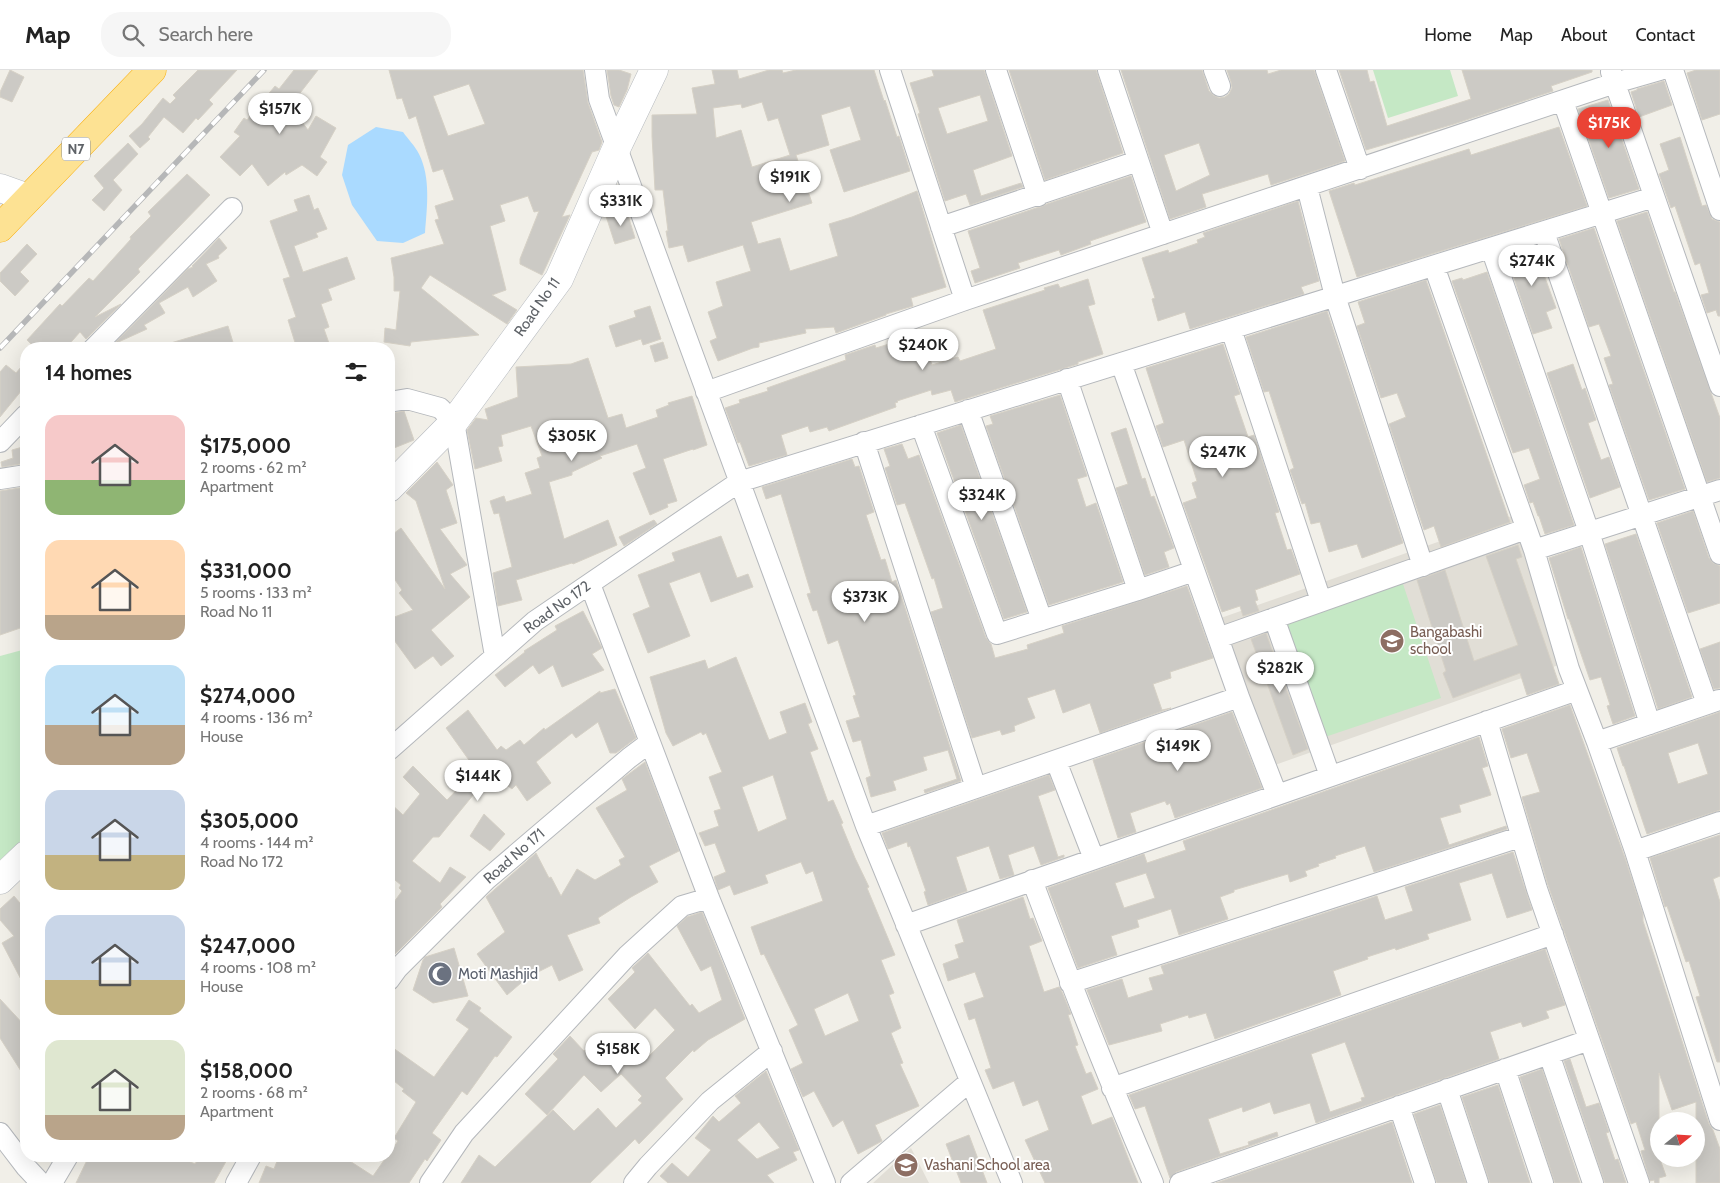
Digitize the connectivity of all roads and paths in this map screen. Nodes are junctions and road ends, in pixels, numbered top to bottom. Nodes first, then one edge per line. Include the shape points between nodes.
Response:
1 (152, 70) edge
2 (595, 70) edge
3 (654, 70) edge
4 (890, 70) edge
5 (996, 70) edge
6 (1108, 70) edge
7 (1326, 70) edge
8 (1660, 70) edge
9 (1673, 70) edge
10 (1613, 77) edge
11 (1564, 101) junction
12 (617, 147) junction
13 (1138, 161) junction
14 (1360, 169) junction
15 (1307, 186) junction
16 (0, 188) edge
17 (1038, 196) junction
18 (1654, 197) junction
19 (28, 198) junction
20 (232, 208) dead end
21 (1720, 210) edge
22 (1603, 213) junction
23 (1, 225) edge
24 (941, 227) junction
25 (1544, 232) junction
26 (1163, 234) junction
27 (1491, 248) junction
28 (1434, 266) junction
29 (1335, 296) junction
30 (965, 300) junction
31 (1231, 329) junction
32 (99, 342) edge
33 (1121, 362) junction
34 (1067, 379) junction
35 (1720, 386) edge
36 (706, 392) junction
37 (395, 401) edge
38 (968, 410) junction
39 (20, 422) edge
40 (454, 422) junction
41 (921, 425) junction
42 (0, 442) edge
43 (864, 442) junction
44 (20, 476) edge
45 (0, 479) edge
46 (395, 482) edge
47 (739, 482) junction
48 (1711, 493) edge
49 (1642, 515) junction
50 (1526, 529) junction
51 (1589, 532) junction
52 (1534, 550) junction
53 (1720, 554) edge
54 (1423, 566) junction
55 (1194, 571) junction
56 (590, 584) junction
57 (1138, 590) junction
58 (1321, 602) junction
59 (1274, 618) junction
60 (1042, 620) junction
61 (1218, 638) junction
62 (496, 656) junction
63 (1577, 690) junction
64 (1239, 697) junction
65 (1713, 702) edge
66 (1487, 721) junction
67 (1650, 724) junction
68 (1597, 742) junction
69 (649, 743) junction
70 (395, 745) edge
71 (1056, 760) junction
72 (1330, 776) junction
73 (976, 788) junction
74 (1277, 795) junction
75 (1720, 822) edge
76 (866, 826) junction
77 (1520, 837) junction
78 (1635, 851) junction
79 (1094, 859) junction
80 (20, 861) edge
81 (0, 880) edge
82 (1032, 880) junction
83 (709, 898) junction
84 (906, 925) junction
85 (1553, 934) junction
86 (395, 972) edge
87 (1070, 982) junction
88 (1589, 1040) junction
89 (772, 1051) junction
90 (1549, 1054) junction
91 (1505, 1069) junction
92 (969, 1082) junction
93 (1112, 1088) junction
94 (1447, 1090) junction
95 (1399, 1106) junction
96 (1720, 1120) edge
97 (0, 1133) edge
98 (20, 1159) edge
99 (22, 1162) edge
100 (64, 1162) edge
101 (248, 1162) edge
102 (41, 1183) edge
103 (52, 1183) edge
104 (236, 1183) edge
105 (430, 1183) edge
106 (634, 1183) edge
107 (825, 1183) edge
108 (851, 1183) edge
109 (1012, 1183) edge
110 (1152, 1183) edge
111 (1180, 1183) edge
112 (1425, 1183) edge
113 (1478, 1183) edge
114 (1543, 1183) edge
115 (1593, 1183) edge
116 (1639, 1183) edge

1 - 19 highway, N7
2 - 12 street via 599,99
3 - 12 street, Road No 11
4 - 24 street
5 - 17 street
6 - 13 street
7 - 14 street
8 - 10 street
9 - 21 street
10 - 11 street
10 - 18 street
11 - 14 street
11 - 22 street
12 - 36 street
12 - 40 street, Road No 11 via 559,279
13 - 17 street
13 - 26 street
14 - 15 street
15 - 26 street
15 - 29 street
16 - 19 street
17 - 24 street
18 - 22 street, Road No 172
18 - 35 street
19 - 23 highway, N7
20 - 32 street
22 - 25 street, Road No 172
22 - 48 street
24 - 30 street
25 - 27 street, Road No 172
25 - 49 street
26 - 30 street
27 - 28 street, Road No 172
27 - 51 street
28 - 29 street, Road No 172
28 - 50 street
29 - 31 street, Road No 172
29 - 54 street
30 - 36 street
31 - 33 street, Road No 172
31 - 58 street
33 - 34 street, Road No 172
33 - 55 street
34 - 38 street, Road No 172
34 - 57 street
36 - 47 street
37 - 40 street via 407,399 440,408
38 - 41 street, Road No 172
38 - 60 street
39 - 42 street
40 - 46 street, Road No 11
40 - 62 street
41 - 43 street, Road No 172
41 - 60 street via 997,634
43 - 47 street, Road No 172
43 - 73 street
44 - 45 street
47 - 56 street, Road No 172
47 - 76 street
48 - 49 street
48 - 53 street
49 - 51 street
49 - 65 street
50 - 52 street
50 - 54 street
51 - 52 street
51 - 67 street
52 - 63 street
54 - 58 street
55 - 57 street
55 - 61 street
56 - 62 street, Road No 172 via 535,621
56 - 69 street
57 - 60 street
58 - 59 street
59 - 61 street
59 - 72 street
61 - 64 street
62 - 70 street, Road No 172
63 - 66 street
63 - 68 street
64 - 71 street
64 - 74 street
65 - 67 street
66 - 72 street
66 - 77 street
67 - 68 street
68 - 78 street
69 - 83 street
69 - 86 street, Road No 171 via 486,880
71 - 73 street
71 - 79 street
72 - 74 street
73 - 76 street
74 - 79 street
75 - 78 street
76 - 84 street
77 - 85 street
77 - 87 street
78 - 96 street
79 - 82 street
80 - 81 street
82 - 84 street
82 - 87 street
83 - 89 street
83 - 105 street via 682,906 627,956 464,1133
84 - 92 street
85 - 88 street
85 - 93 street
87 - 93 street
88 - 90 street
88 - 116 street
89 - 106 street via 710,1101
89 - 107 street
90 - 91 street
90 - 115 street
91 - 94 street
91 - 114 street
92 - 108 street
92 - 109 street
93 - 110 street
94 - 95 street
94 - 113 street
95 - 111 street
95 - 112 street
97 - 98 street
99 - 102 street
100 - 103 street
101 - 104 street

